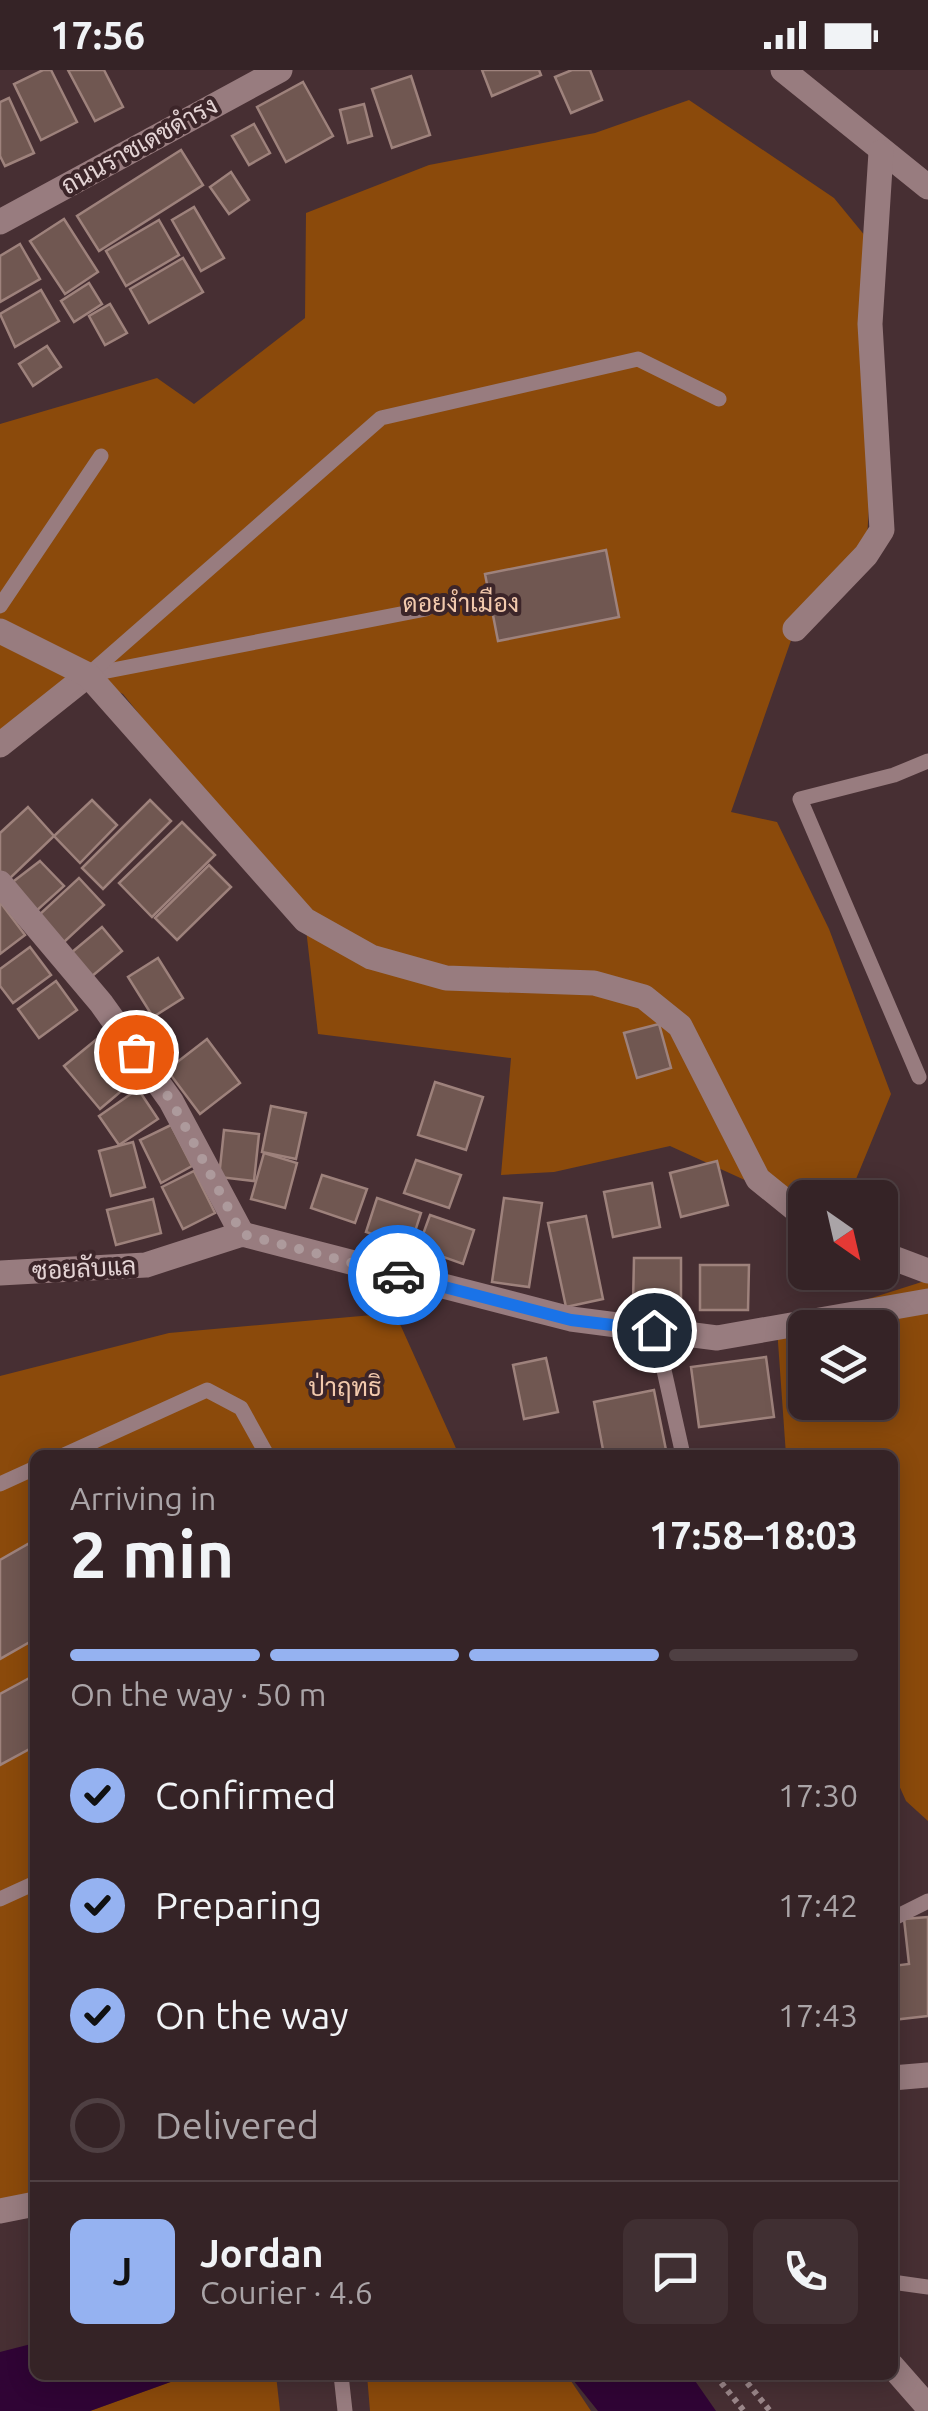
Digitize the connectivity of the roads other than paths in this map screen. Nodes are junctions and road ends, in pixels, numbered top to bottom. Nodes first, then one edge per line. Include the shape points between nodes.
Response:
1 (280, 70) edge
2 (783, 70) edge
3 (882, 152) junction
4 (928, 186) edge
5 (0, 222) edge
6 (719, 399) dead end
7 (101, 456) dead end
8 (0, 606) edge
9 (426, 609) dead end
10 (795, 629) dead end
11 (0, 631) edge
12 (88, 675) junction
13 (0, 745) edge
14 (928, 760) edge
15 (0, 882) edge
16 (919, 1077) dead end
17 (788, 1203) edge
18 (242, 1234) junction
19 (898, 1260) edge
20 (928, 1271) edge
21 (3, 1275) edge
22 (928, 1301) edge
23 (654, 1330) junction
24 (75, 1450) edge
25 (264, 1450) edge
26 (682, 1450) edge
27 (30, 1470) edge
28 (0, 1484) edge
29 (30, 1886) edge
30 (0, 1898) edge
31 (928, 1901) edge
32 (898, 1917) edge
33 (928, 2075) edge
34 (898, 2078) edge
35 (30, 2205) edge
36 (0, 2211) edge
37 (898, 2283) edge
38 (928, 2287) edge
39 (898, 2373) edge
40 (341, 2380) edge
41 (928, 2407) edge
42 (344, 2411) edge

1 - 5 street, ถนนราชเดชดำรง
2 - 3 street
3 - 4 street
3 - 10 street via 870,324 882,530
6 - 12 lane via 638,359 381,418
7 - 8 lane
9 - 12 lane
11 - 12 street
12 - 13 street
12 - 17 street via 305,920 371,957 446,978 594,982 644,996 680,1026 758,1179
14 - 16 lane via 800,799
15 - 18 street via 101,1003 172,1102
18 - 21 street, ซอยลับแล via 146,1265
18 - 23 street via 571,1320
19 - 20 street
22 - 23 street via 718,1338
23 - 26 lane
24 - 25 lane via 206,1390 241,1408
27 - 28 lane
29 - 30 lane
31 - 32 lane
33 - 34 street
35 - 36 street
37 - 38 lane
39 - 41 street
40 - 42 lane

